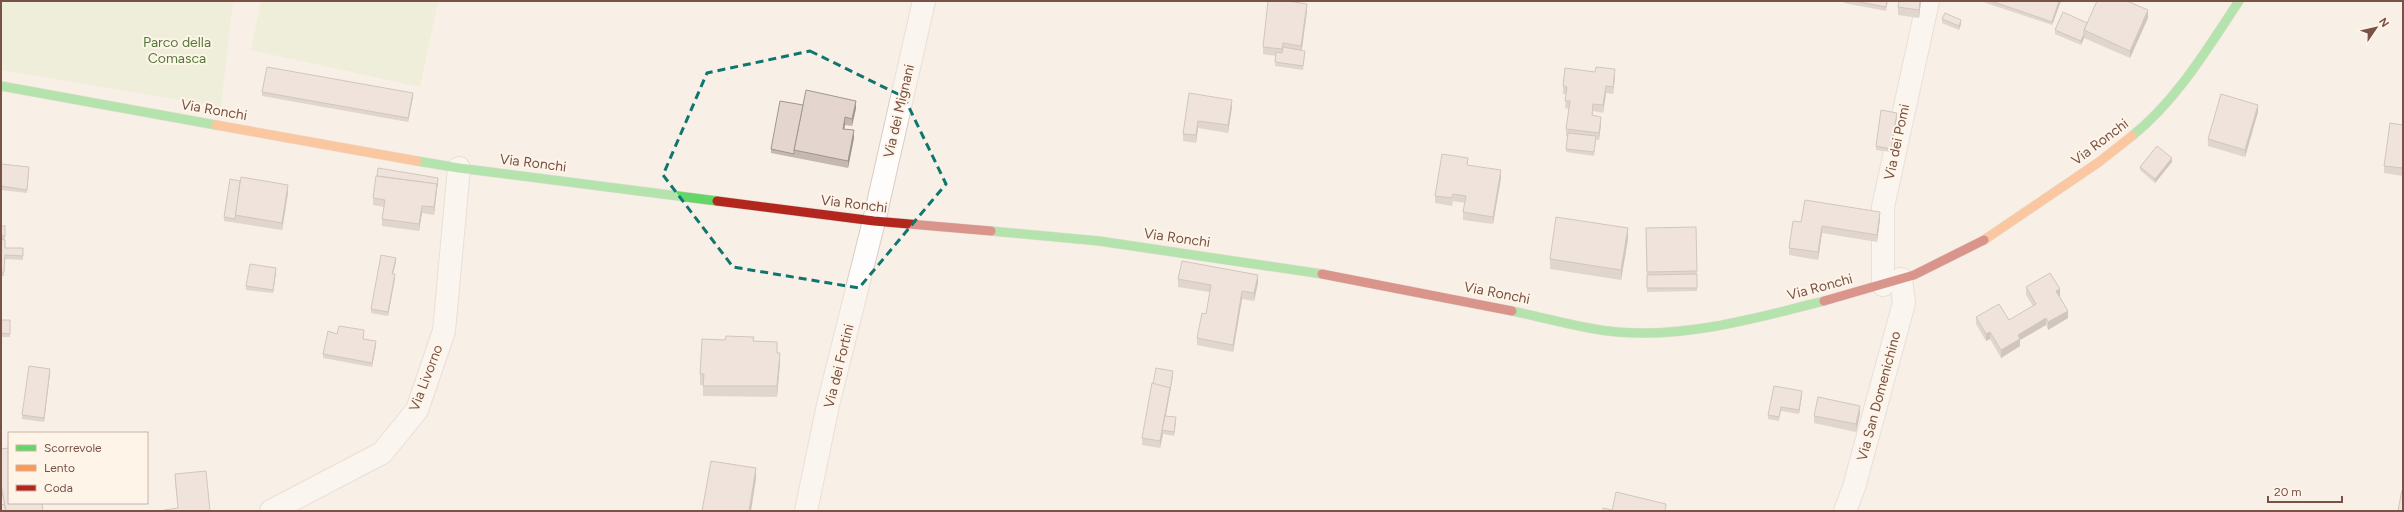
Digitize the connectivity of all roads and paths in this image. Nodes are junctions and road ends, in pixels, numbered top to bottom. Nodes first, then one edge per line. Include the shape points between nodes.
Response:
1 (924, 1) edge
2 (1928, 1) edge
3 (2239, 1) edge
4 (1, 86) edge
5 (459, 168) junction
6 (874, 221) junction
7 (1892, 282) junction
8 (271, 511) edge
9 (806, 511) edge
10 (1845, 511) edge

1 - 6 street, Via dei Mignani
2 - 7 street, Via dei Pomi via 1883,207
3 - 7 street, Via Ronchi via 2189,77 2148,123 2099,162 1983,240 1914,275
4 - 5 street, Via Ronchi
5 - 6 street, Via Ronchi
5 - 8 street, Via Livorno via 444,331 417,410 382,453
6 - 7 street, Via Ronchi via 1100,241 1309,272 1617,332 1689,331 1778,313
6 - 9 street, Via dei Fortini via 828,405
7 - 10 street, Via San Domenichino via 1904,303 1854,487

